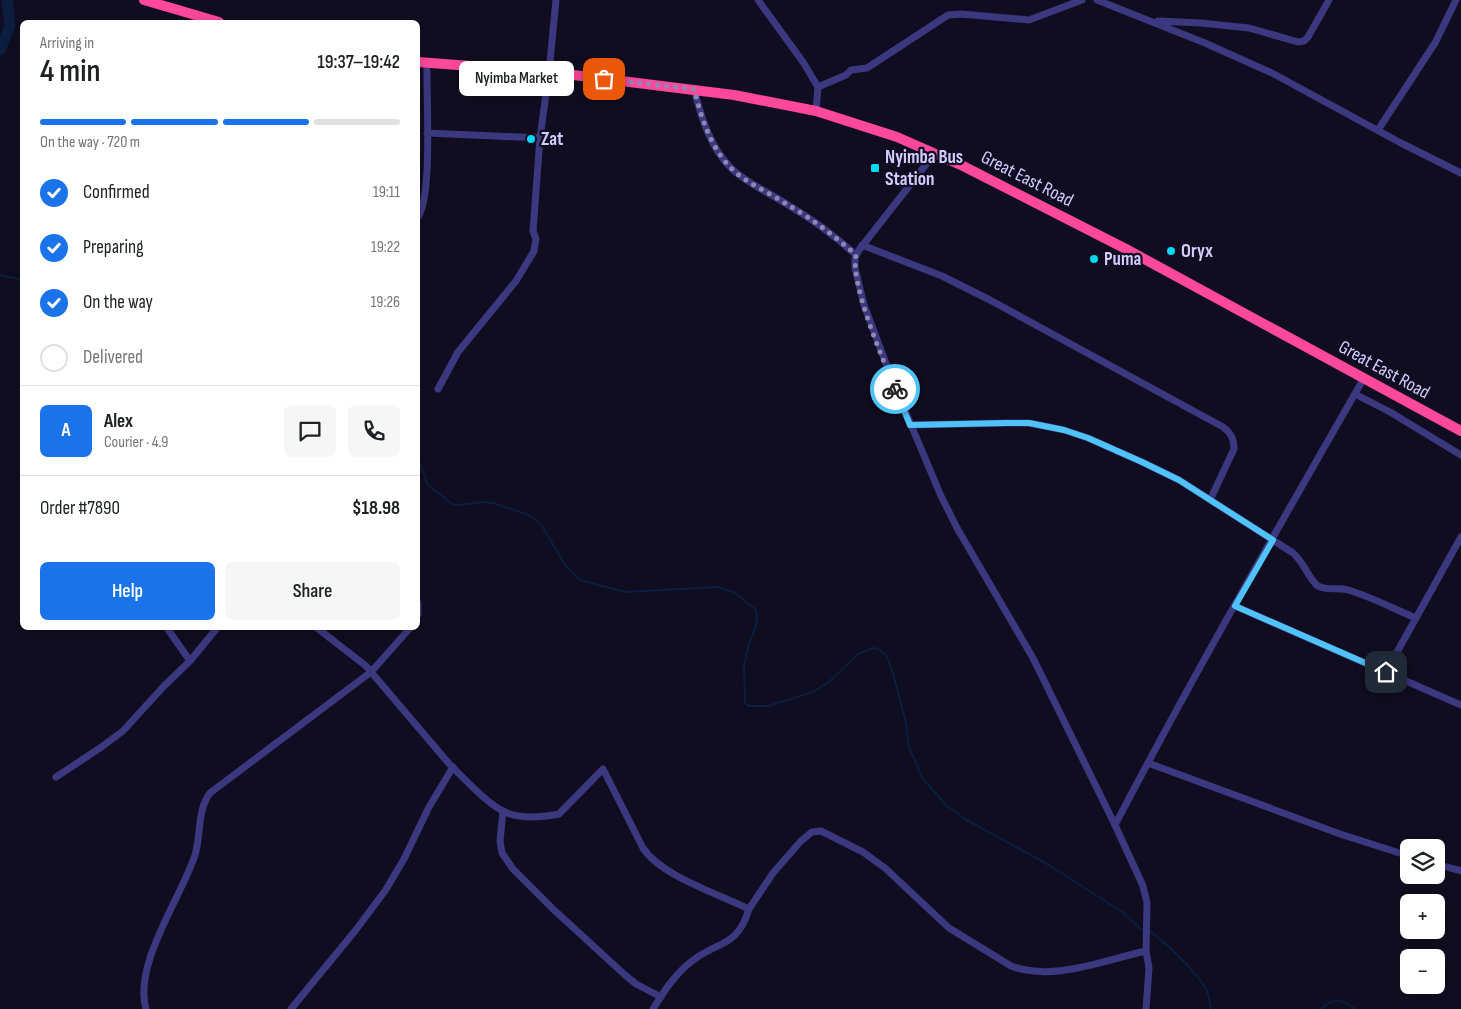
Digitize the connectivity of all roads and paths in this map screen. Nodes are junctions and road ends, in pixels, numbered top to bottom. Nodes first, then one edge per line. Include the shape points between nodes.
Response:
1 (144, 0) edge
2 (556, 0) edge
3 (758, 0) edge
4 (1082, 0) edge
5 (1098, 0) edge
6 (1330, 0) edge
7 (1457, 2) edge
8 (212, 20) edge
9 (1152, 21) junction
10 (422, 62) edge
11 (550, 72) junction
12 (818, 87) junction
13 (694, 89) junction
14 (816, 111) junction
15 (1378, 130) junction
16 (427, 133) junction
17 (540, 138) junction
18 (935, 153) junction
19 (1460, 171) edge
20 (420, 212) edge
21 (862, 245) junction
22 (856, 255) junction
23 (1364, 378) junction
24 (438, 389) dead end
25 (1355, 394) junction
26 (910, 425) junction
27 (1461, 431) edge
28 (1461, 455) edge
29 (1210, 500) junction
30 (1461, 537) edge
31 (1273, 540) junction
32 (1235, 606) junction
33 (1416, 618) junction
34 (168, 630) edge
35 (215, 630) edge
36 (319, 630) edge
37 (408, 630) edge
38 (190, 661) junction
39 (371, 672) junction
40 (1386, 672) junction
41 (1461, 705) edge
42 (1148, 763) junction
43 (453, 768) junction
44 (56, 776) dead end
45 (503, 811) junction
46 (1115, 825) junction
47 (1400, 853) edge
48 (1445, 867) edge
49 (1461, 871) edge
50 (749, 908) junction
51 (1146, 951) junction
52 (661, 997) junction
53 (146, 1009) edge
54 (291, 1009) edge
55 (653, 1009) edge
56 (1146, 1009) edge

1 - 8 highway
2 - 11 street
3 - 12 street
4 - 12 street via 1029,20 948,15 867,68 851,70
5 - 9 street
6 - 9 street via 1308,37 1298,42 1249,28
7 - 15 street via 1435,43
9 - 15 street via 1272,73
10 - 11 highway, Great East Road
10 - 16 street
11 - 13 highway, Great East Road
11 - 17 street
12 - 14 street
13 - 14 highway, Great East Road
13 - 22 street via 711,139 730,167 806,216
14 - 18 highway, Great East Road
15 - 19 street
16 - 17 street
16 - 20 street via 427,180
17 - 24 street via 534,251 516,281 458,352
18 - 21 street
18 - 23 highway, Great East Road via 1126,249
21 - 22 street
21 - 29 street via 942,276 990,300 1228,431 1234,449
22 - 26 street via 855,268 864,305
23 - 25 street
23 - 27 highway, Great East Road
25 - 28 street
25 - 31 street
26 - 29 street via 1029,423 1064,430 1142,462
26 - 46 street via 953,520 1033,658
29 - 31 street
30 - 33 street
31 - 32 street
31 - 33 street via 1300,559 1319,586 1354,592
32 - 40 street
32 - 42 street
33 - 40 street
34 - 38 street
35 - 38 street
36 - 39 street
37 - 39 street
38 - 44 street via 123,731
39 - 43 street
39 - 53 street via 206,798 194,859 149,963 144,992
40 - 41 street
42 - 46 street
42 - 47 street
43 - 45 street
43 - 54 street via 385,891
45 - 50 street via 522,816 559,814 603,769 649,856 693,883
45 - 52 street via 500,842 502,852 513,869 625,975
46 - 51 street via 1143,886 1147,903
48 - 49 street
50 - 51 street via 773,873 801,842 812,832 822,830 885,868 949,928 1020,969 1054,971
50 - 52 street via 736,935 692,961 671,981
51 - 56 street via 1149,968
52 - 55 street

